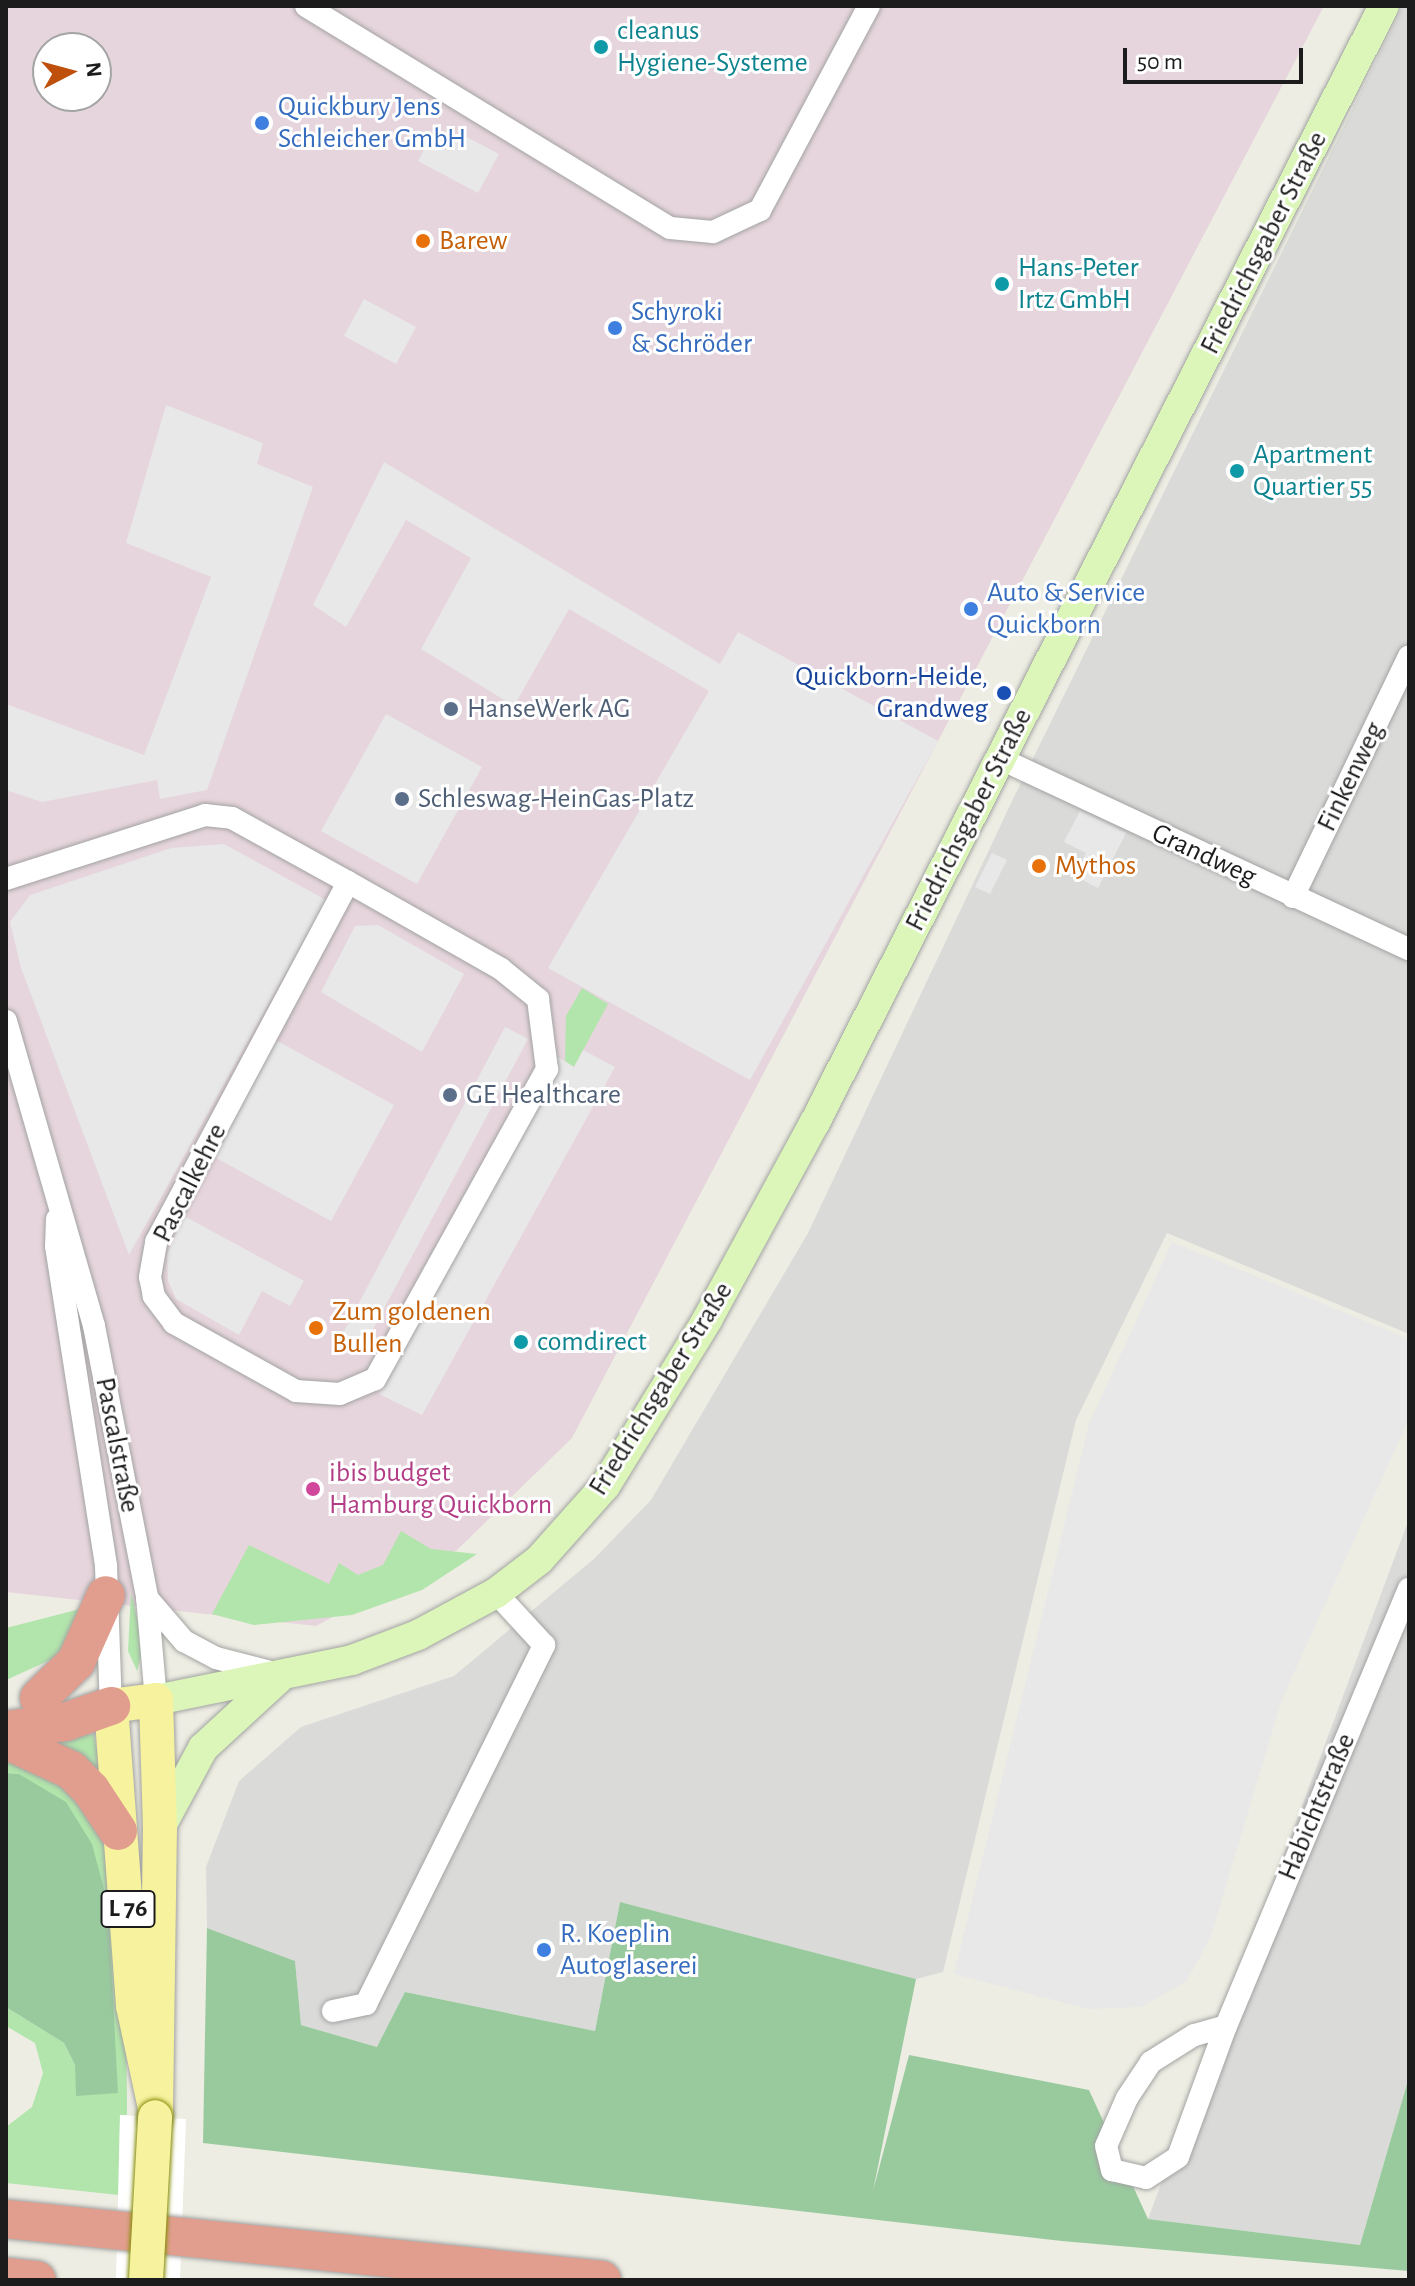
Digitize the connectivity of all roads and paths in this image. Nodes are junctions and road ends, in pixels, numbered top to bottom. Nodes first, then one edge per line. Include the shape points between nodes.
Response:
1 (306, 6) edge
2 (869, 6) edge
3 (1384, 6) edge
4 (1409, 656) edge
5 (1001, 759) junction
6 (6, 879) edge
7 (348, 882) junction
8 (1293, 897) junction
9 (1409, 949) edge
10 (6, 1021) edge
11 (58, 1194) junction
12 (1409, 1589) edge
13 (496, 1593) junction
14 (106, 1595) junction
15 (147, 1597) junction
16 (283, 1675) junction
17 (156, 1700) junction
18 (22, 1701) edge
19 (111, 1706) junction
20 (6, 1730) edge
21 (6, 1740) edge
22 (160, 1828) junction
23 (118, 1831) junction
24 (333, 2011) dead end
25 (1226, 2026) junction
26 (156, 2114) junction
27 (13, 2219) edge
28 (6, 2277) edge
29 (37, 2280) edge
30 (146, 2280) edge
31 (602, 2280) edge

1 - 2 street via 670,228 713,232 760,210
3 - 5 main road, Friedrichsgaber Straße / L 76
4 - 8 street, Finkenweg
5 - 8 street, Grandweg
5 - 13 main road, Friedrichsgaber Straße / L 76 via 700,1333 605,1486 539,1560
6 - 7 street via 205,815 232,818
7 - 7 street, Pascalkehre via 156,1242 150,1277 154,1296 174,1323 296,1391 340,1394 375,1379 547,1069 538,999 501,969
8 - 9 street, Grandweg
10 - 11 street, Pascalstraße
11 - 14 street, Pascalstraße via 56,1246
11 - 15 street, Pascalstraße via 94,1326
12 - 25 street, Habichtstraße
13 - 16 main road, Friedrichsgaber Straße / L 76 via 384,1650
13 - 24 street via 544,1645 366,2004
14 - 18 highway via 76,1662
14 - 19 street, Pascalstraße
15 - 16 street, Friedrichsgaber Straße via 184,1641 216,1658
15 - 17 street, Pascalstraße
16 - 17 main road, Friedrichsgaber Straße / L 76
16 - 22 main road, Friedrichsgaber Straße / L 76 via 203,1748
17 - 19 main road, Friedrichsgaber Straße / L 76
17 - 22 main road, Friedrichsgaber Straße / L 76
18 - 19 highway via 72,1695
19 - 20 highway via 65,1722
19 - 23 main road, Friedrichsgaber Straße / L 76
21 - 23 highway via 71,1770
22 - 26 main road, Friedrichsgaber Straße / L 76
23 - 26 main road, Friedrichsgaber Straße / L 76 via 126,1862 133,2006
25 - 25 street, Habichtstraße via 1178,2157 1146,2178 1112,2170 1106,2146 1127,2098 1151,2062 1194,2035
26 - 30 main road, Friedrichsgaber Straße / L 76, bridge
27 - 31 highway
28 - 29 highway

